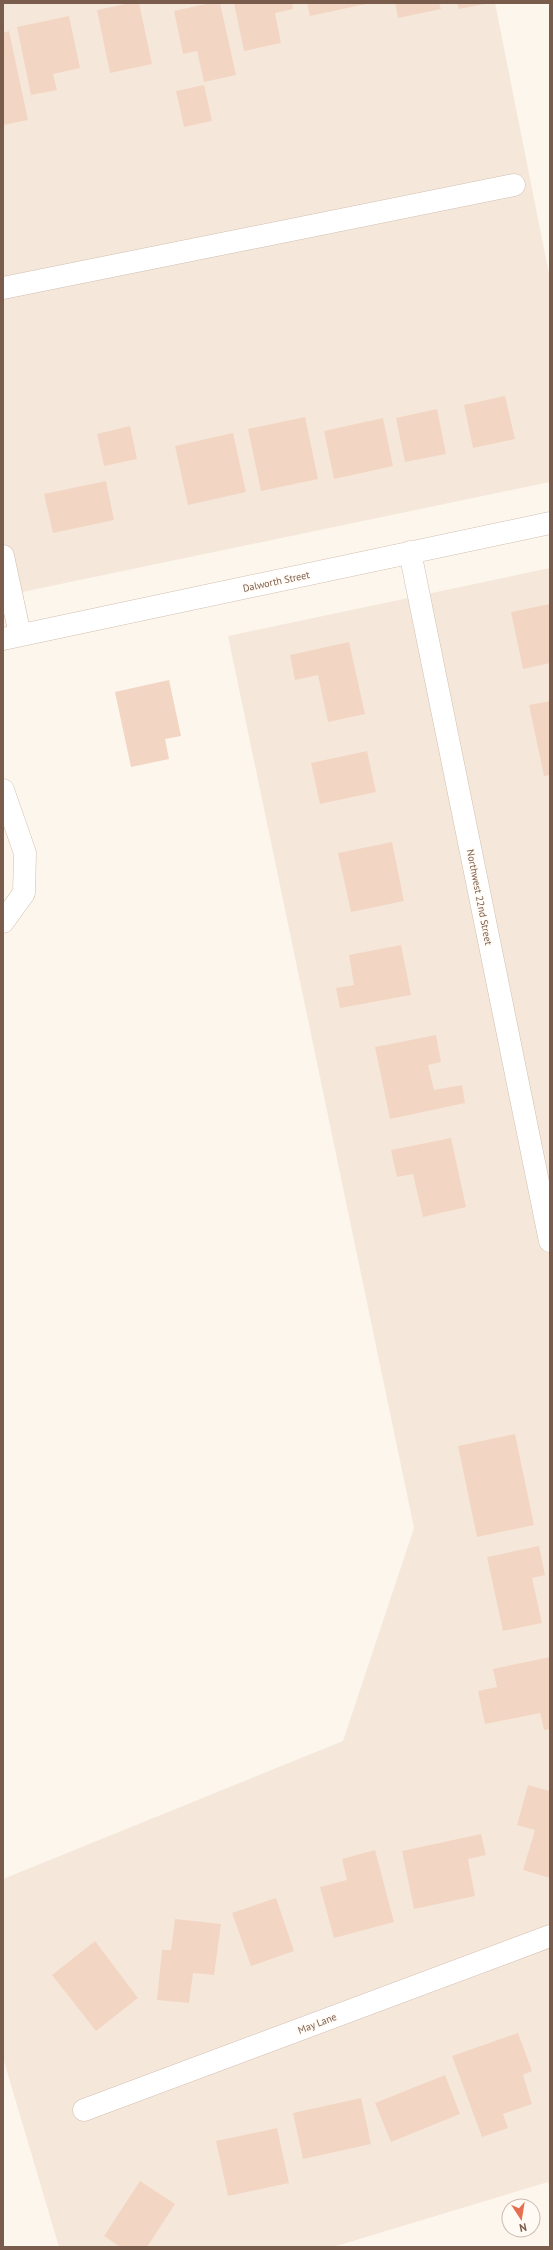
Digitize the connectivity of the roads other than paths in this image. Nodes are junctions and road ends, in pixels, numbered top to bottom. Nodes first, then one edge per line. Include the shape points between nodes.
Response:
1 (514, 185) dead end
2 (3, 288) edge
3 (550, 523) edge
4 (410, 552) junction
5 (3, 556) edge
6 (12, 637) edge
7 (3, 790) edge
8 (3, 922) edge
9 (550, 1241) edge
10 (550, 1936) edge
11 (84, 2110) dead end

1 - 2 street
3 - 4 street, Dalworth Street
4 - 6 street, Dalworth Street
4 - 9 street, Northwest 22nd Street
5 - 6 street
7 - 8 street via 25,853 24,893
10 - 11 street, May Lane

